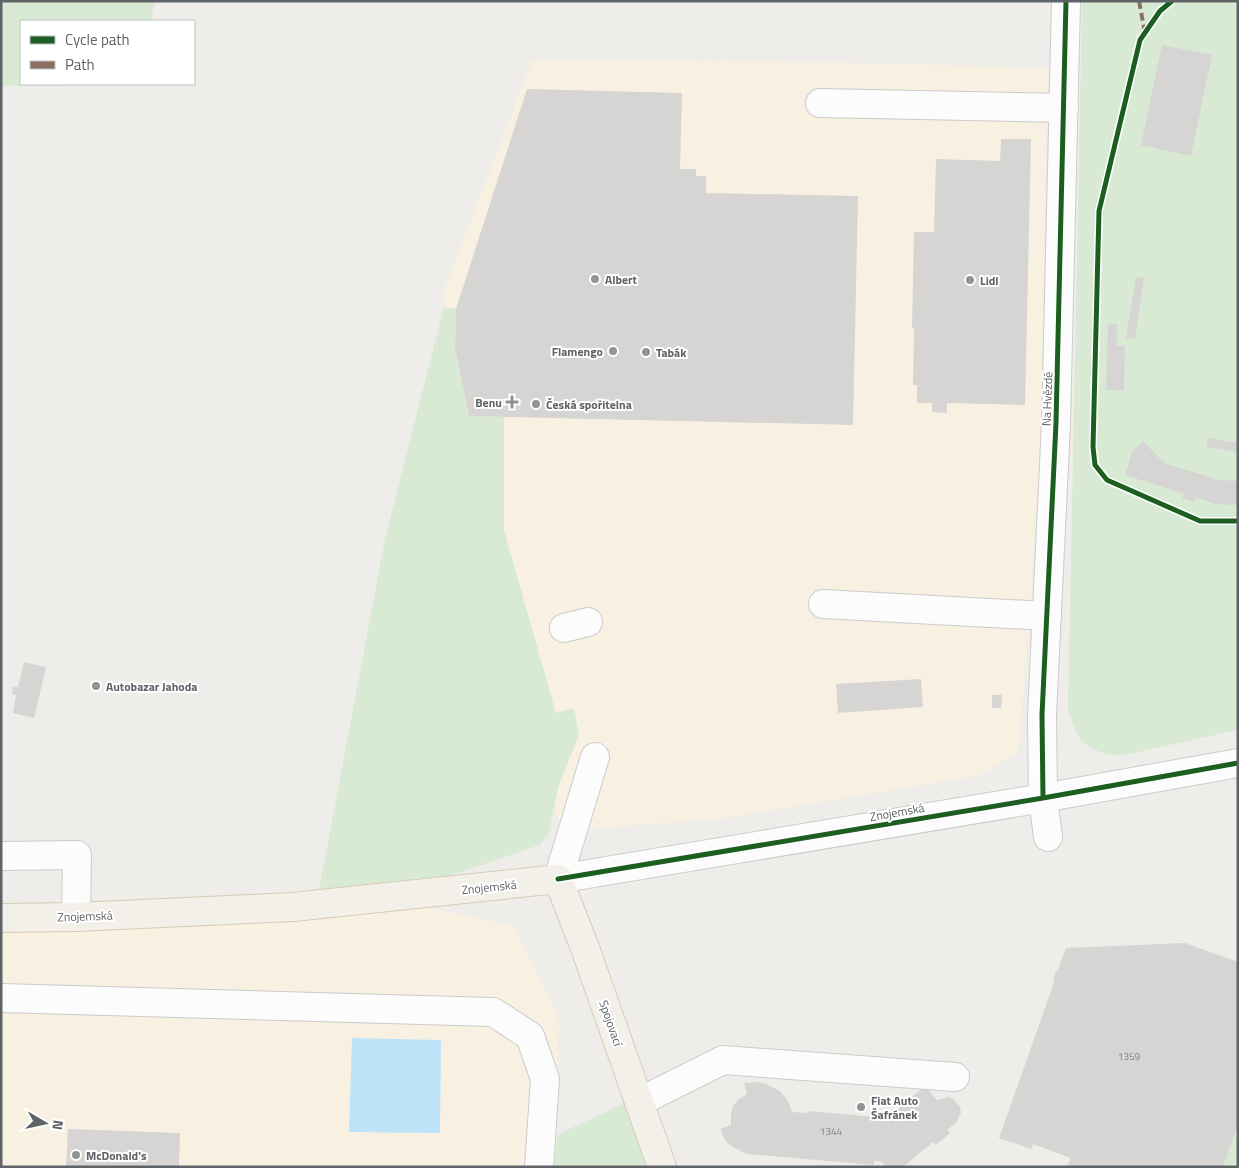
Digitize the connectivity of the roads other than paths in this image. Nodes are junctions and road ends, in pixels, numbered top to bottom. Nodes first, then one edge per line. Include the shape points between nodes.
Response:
1 (1066, 1) edge
2 (820, 103) dead end
3 (1064, 108) junction
4 (823, 604) dead end
5 (1047, 616) junction
6 (595, 757) dead end
7 (1238, 763) edge
8 (1044, 798) junction
9 (1048, 837) dead end
10 (1, 856) edge
11 (558, 879) junction
12 (76, 917) junction
13 (1, 918) edge
14 (1, 998) edge
15 (955, 1077) dead end
16 (639, 1102) junction
17 (539, 1167) edge
18 (662, 1167) edge

1 - 3 street, Na Hvězdě
2 - 3 street
3 - 5 street, Na Hvězdě via 1056,423
4 - 5 street
5 - 8 street, Na Hvězdě via 1042,715
6 - 11 street
7 - 8 street, Znojemská
8 - 9 street, Na Hvězdě
8 - 11 street, Znojemská
10 - 12 street via 76,854
11 - 12 main road, Znojemská via 293,907
11 - 16 main road, Spojovací
12 - 13 main road, Znojemská
14 - 17 street via 493,1012 530,1036 545,1079
15 - 16 street via 722,1060
16 - 18 main road, Spojovací

